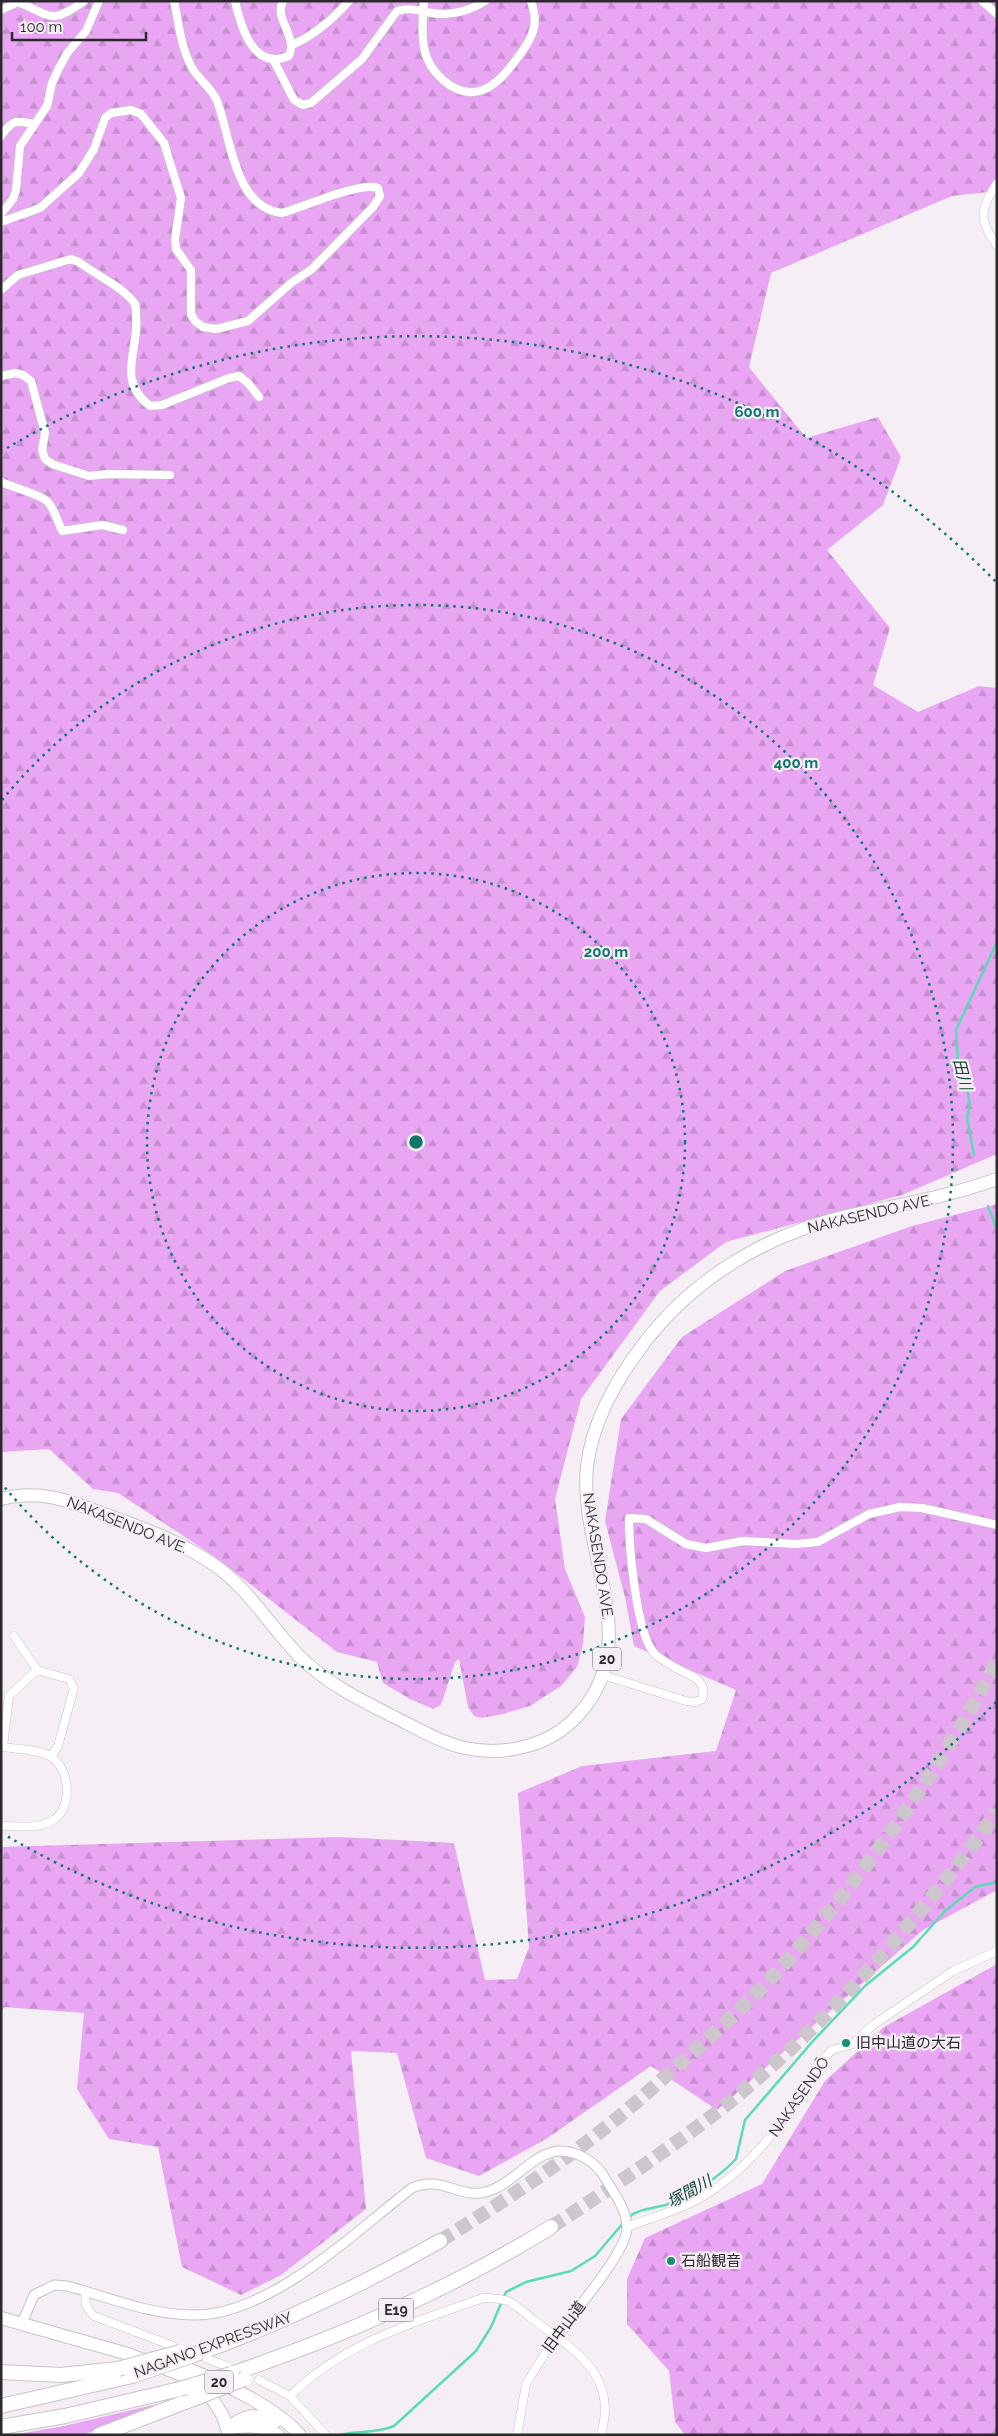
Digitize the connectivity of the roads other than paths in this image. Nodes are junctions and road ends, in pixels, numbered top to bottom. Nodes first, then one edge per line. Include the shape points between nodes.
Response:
1 (84, 1) edge
2 (99, 1) edge
3 (174, 1) edge
4 (236, 1) edge
5 (283, 1) edge
6 (349, 1) edge
7 (424, 1) edge
8 (485, 1) edge
9 (531, 1) edge
10 (982, 1) edge
11 (1, 10) edge
12 (424, 11) junction
13 (997, 14) edge
14 (292, 45) junction
15 (273, 59) junction
16 (34, 124) junction
17 (1, 136) edge
18 (997, 183) edge
19 (1, 214) edge
20 (1, 222) edge
21 (997, 246) edge
22 (1, 290) edge
23 (1, 376) edge
24 (259, 397) dead end
25 (170, 475) dead end
26 (1, 482) edge
27 (123, 530) dead end
28 (997, 1179) edge
29 (1, 1499) edge
30 (997, 1525) edge
31 (14, 1636) dead end
32 (37, 1670) junction
33 (603, 1675) junction
34 (2, 1747) edge
35 (51, 1757) junction
36 (1, 1826) edge
37 (997, 1951) edge
38 (551, 2227) tunnel mouth
39 (627, 2227) junction
40 (440, 2242) tunnel mouth
41 (86, 2291) junction
42 (1, 2318) edge
43 (22, 2323) junction
44 (555, 2337) junction
45 (181, 2352) junction
46 (128, 2354) junction
47 (207, 2358) dead end
48 (1, 2372) edge
49 (234, 2373) junction
50 (259, 2380) dead end
51 (290, 2396) junction
52 (1, 2406) edge
53 (1, 2427) edge
54 (228, 2431) edge
55 (99, 2435) edge
56 (278, 2435) edge
57 (295, 2435) edge
58 (300, 2435) edge
59 (326, 2435) edge
60 (517, 2435) edge
61 (601, 2435) edge

1 - 11 street via 58,17 48,16 18,2
2 - 16 street via 86,31 59,68 46,106
3 - 20 street via 189,60 217,101 242,180 261,206 270,212 282,213 372,186 378,188 380,196 312,269 248,321 216,329 203,327 191,314 191,270 176,249 175,240 181,198 164,143 141,114 132,110 111,113 105,118 91,155 79,173 40,208
4 - 15 street via 241,29 246,37 262,56
5 - 14 street via 281,13
6 - 14 street via 307,39
7 - 12 street
8 - 12 street via 462,12
9 - 12 street via 534,26 522,53 490,88 477,92 459,90 446,82 428,62 424,48
10 - 13 street
12 - 15 street via 397,11 362,59 311,104 303,105 294,100
14 - 15 street via 289,56
16 - 17 street via 17,120
16 - 19 street via 20,146 13,199
18 - 21 street via 982,214 985,230
22 - 24 street via 18,275 71,259 79,262 136,305 137,324 130,366 135,389 150,406 162,405 239,376
23 - 25 street via 15,373 31,381 45,433 42,450 45,459 52,464 89,476
26 - 27 street via 40,496 48,503 62,531 102,525
28 - 33 highway, NAKASENDO AVE. / 20 via 928,1201 835,1219 766,1244 697,1288 644,1343 626,1369 601,1417 587,1466 590,1529 609,1622
29 - 33 highway, NAKASENDO AVE. / 20 via 31,1494 69,1500 185,1546 225,1573 302,1658 326,1679 363,1702 453,1745 498,1751 540,1743 570,1724 587,1705
30 - 33 street via 922,1508 900,1507 869,1514 818,1542 744,1541 706,1548 686,1544 646,1520 629,1518 629,1552 646,1639 654,1653 697,1679 704,1692 702,1699 686,1701
31 - 32 street
32 - 34 street via 9,1696
32 - 35 street via 69,1679 74,1688 58,1746
34 - 35 street
35 - 36 street via 61,1768 67,1783 62,1810 53,1821 39,1826
37 - 39 street, NAKASENDŌ via 953,1972 873,2025 852,2044 832,2050 762,2148 722,2184 675,2210
38 - 49 highway, E19 via 463,2278 317,2349
39 - 41 street via 624,2213 602,2174 579,2155 557,2151 490,2191 468,2193 433,2182 422,2183 327,2256 278,2288 233,2309 194,2315 173,2314
39 - 44 street, 旧中山道 via 621,2247 606,2270
40 - 45 highway, NAGANO EXPRESSWAY / E19 via 290,2318
41 - 43 street via 54,2285 43,2289 34,2295
41 - 45 street via 88,2310 94,2316
42 - 43 highway, 20
43 - 46 highway, 20
44 - 51 street via 510,2302 483,2298 388,2332 333,2362
44 - 60 street, 旧中山道 via 526,2384
44 - 61 street via 586,2363 598,2380 605,2403
45 - 48 highway, bridge via 118,2369 61,2375
45 - 52 highway, NAGANO EXPRESSWAY / E19, bridge via 132,2376
46 - 54 highway, 20 via 192,2379 213,2400
46 - 58 highway, 20 via 142,2352 202,2374 260,2405
47 - 49 street
49 - 53 highway, NAGANO EXPRESSWAY, bridge via 82,2412
49 - 55 highway, bridge via 193,2399
50 - 51 street
51 - 59 street
54 - 56 highway via 257,2426
54 - 57 highway via 239,2419 256,2415 264,2416

